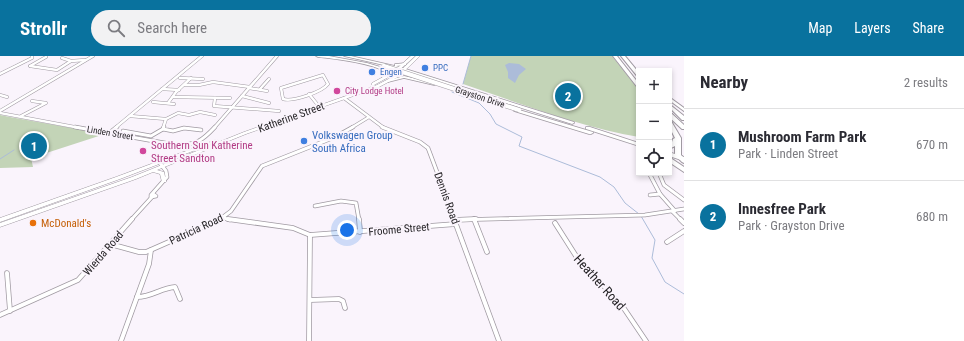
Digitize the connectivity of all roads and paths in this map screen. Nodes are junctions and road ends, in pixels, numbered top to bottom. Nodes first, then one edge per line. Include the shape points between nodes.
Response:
1 (32, 56) edge
2 (93, 56) edge
3 (202, 56) edge
4 (277, 56) edge
5 (318, 56) edge
6 (337, 56) edge
7 (413, 56) edge
8 (418, 56) edge
9 (615, 56) edge
10 (623, 56) edge
11 (46, 57) dead end
12 (329, 57) junction
13 (347, 57) edge
14 (62, 58) dead end
15 (87, 59) junction
16 (71, 61) junction
17 (407, 64) junction
18 (389, 65) junction
19 (383, 68) junction
20 (400, 68) junction
21 (636, 68) edge
22 (405, 70) junction
23 (394, 72) junction
24 (414, 72) junction
25 (636, 72) edge
26 (400, 73) junction
27 (0, 74) edge
28 (180, 78) dead end
29 (191, 78) junction
30 (203, 79) dead end
31 (269, 79) dead end
32 (386, 80) junction
33 (636, 82) edge
34 (185, 85) junction
35 (436, 85) junction
36 (250, 87) junction
37 (162, 89) junction
38 (179, 90) junction
39 (260, 90) junction
40 (267, 91) dead end
41 (251, 92) dead end
42 (309, 94) junction
43 (0, 95) edge
44 (242, 96) junction
45 (7, 97) dead end
46 (173, 97) junction
47 (215, 98) junction
48 (230, 98) dead end
49 (249, 98) junction
50 (344, 98) junction
51 (672, 100) edge
52 (32, 101) dead end
53 (153, 102) dead end
54 (168, 103) junction
55 (269, 103) dead end
56 (174, 104) dead end
57 (317, 104) junction
58 (215, 106) junction
59 (231, 107) junction
60 (672, 108) edge
61 (684, 110) edge
62 (279, 111) dead end
63 (0, 112) edge
64 (539, 113) junction
65 (208, 114) junction
66 (215, 115) dead end
67 (130, 116) junction
68 (20, 117) junction
69 (369, 117) junction
70 (672, 117) edge
71 (166, 119) junction
72 (684, 119) edge
73 (672, 125) edge
74 (684, 128) edge
75 (162, 129) junction
76 (675, 129) junction
77 (201, 130) dead end
78 (123, 131) dead end
79 (110, 133) junction
80 (591, 133) junction
81 (636, 144) edge
82 (672, 145) edge
83 (636, 147) edge
84 (672, 155) edge
85 (672, 159) edge
86 (683, 160) edge
87 (672, 161) edge
88 (161, 165) junction
89 (684, 170) edge
90 (150, 172) junction
91 (651, 176) edge
92 (660, 176) edge
93 (164, 181) junction
94 (660, 194) junction
95 (650, 195) dead end
96 (684, 200) edge
97 (315, 206) dead end
98 (684, 209) edge
99 (674, 211) junction
100 (224, 218) junction
101 (474, 219) junction
102 (0, 222) edge
103 (455, 222) junction
104 (555, 223) dead end
105 (684, 223) edge
106 (684, 231) edge
107 (360, 232) junction
108 (310, 235) junction
109 (667, 242) dead end
110 (110, 244) junction
111 (151, 250) junction
112 (487, 252) dead end
113 (7, 273) dead end
114 (137, 297) junction
115 (180, 299) dead end
116 (310, 300) junction
117 (345, 308) dead end
118 (10, 311) junction
119 (0, 315) edge
120 (121, 341) edge
121 (309, 341) edge
122 (499, 341) edge
123 (646, 341) edge

1 - 27 street
2 - 15 street
3 - 37 street
4 - 36 street, Linden Street
5 - 12 main road, Grayston Drive
6 - 13 main road, Grayston Drive
7 - 17 main road, Katherine Street
8 - 17 main road, Katherine Street
9 - 33 highway
10 - 21 highway
10 - 25 highway
11 - 16 street via 30,66 57,70
12 - 13 main road, Grayston Drive
12 - 19 main road
13 - 18 main road
13 - 64 main road, Grayston Drive, bridge via 385,65
13 - 80 main road, Grayston Drive, bridge via 384,66
14 - 16 street
15 - 16 street
15 - 63 street
17 - 18 main road
17 - 20 main road, Katherine Street
17 - 22 main road, Katherine Street
17 - 24 main road
18 - 20 main road
19 - 23 main road
19 - 32 main road via 389,73
20 - 22 main road
20 - 23 main road, Katherine Street
22 - 24 main road
22 - 26 main road, Katherine Street
23 - 26 main road
23 - 32 main road, Katherine Street
24 - 64 main road
26 - 32 main road, Katherine Street
26 - 35 main road
28 - 29 street
29 - 30 street
29 - 34 street
31 - 39 street
32 - 35 main road via 404,76
32 - 50 main road, Katherine Street
32 - 57 main road, Katherine Street
34 - 36 street via 212,82
34 - 38 street
35 - 80 main road
36 - 39 street
36 - 44 street, Linden Street
37 - 38 street
37 - 67 street
38 - 46 street
39 - 40 street
41 - 49 street
42 - 42 street via 328,86 324,75 280,89 284,100
42 - 57 street
43 - 45 street
44 - 49 street
44 - 59 street, Linden Street
46 - 47 street
46 - 54 street
47 - 48 street
47 - 58 street
49 - 55 street
50 - 69 street, Dennis Road
50 - 88 main road, Katherine Street
51 - 61 highway
52 - 68 street via 46,103
53 - 54 street
54 - 56 street
57 - 88 main road, Katherine Street
58 - 59 street
58 - 65 street
59 - 62 street
59 - 79 street, Linden Street via 203,139 191,145 180,146
60 - 72 highway
63 - 68 street, Linden Street
64 - 81 main road, Grayston Drive
65 - 66 street
65 - 71 street via 178,113
67 - 71 street
67 - 79 street
68 - 79 street, Linden Street
69 - 100 street, Patricia Road via 335,137 262,166
69 - 103 street, Dennis Road via 384,128 420,142 428,148
70 - 74 highway
71 - 75 street
73 - 76 highway
75 - 77 street
75 - 78 street via 156,135 150,136
76 - 82 highway via 676,143
76 - 86 highway
80 - 83 main road, Grayston Drive
84 - 86 main road
85 - 86 main road
87 - 89 highway
88 - 90 main road, Katherine Street
88 - 93 street via 167,174
88 - 102 main road, Katherine Street
90 - 93 main road via 160,172
90 - 102 main road, Katherine Street
91 - 94 street
92 - 96 street via 664,185
93 - 110 street, Wierda Road
94 - 95 street
94 - 99 street
97 - 107 street via 333,202 356,203
98 - 99 street, Froome Street
99 - 101 street, Froome Street via 645,215
99 - 105 street
100 - 108 street, Froome Street via 298,229
100 - 111 street, Patricia Road
101 - 103 street, Froome Street
101 - 112 street
103 - 107 street, Froome Street
103 - 122 street, Dennis Road
104 - 123 street, Heather Road via 576,256 623,307
106 - 109 street
107 - 108 street, Froome Street
108 - 116 street
110 - 111 street, Patricia Road via 139,252
110 - 118 street, Wierda Road via 78,280
111 - 114 street via 151,259
113 - 118 street
114 - 115 street via 150,296 162,288 175,287
114 - 120 street
116 - 117 street via 339,299 343,301
116 - 121 street
118 - 119 street, Wierda Road

